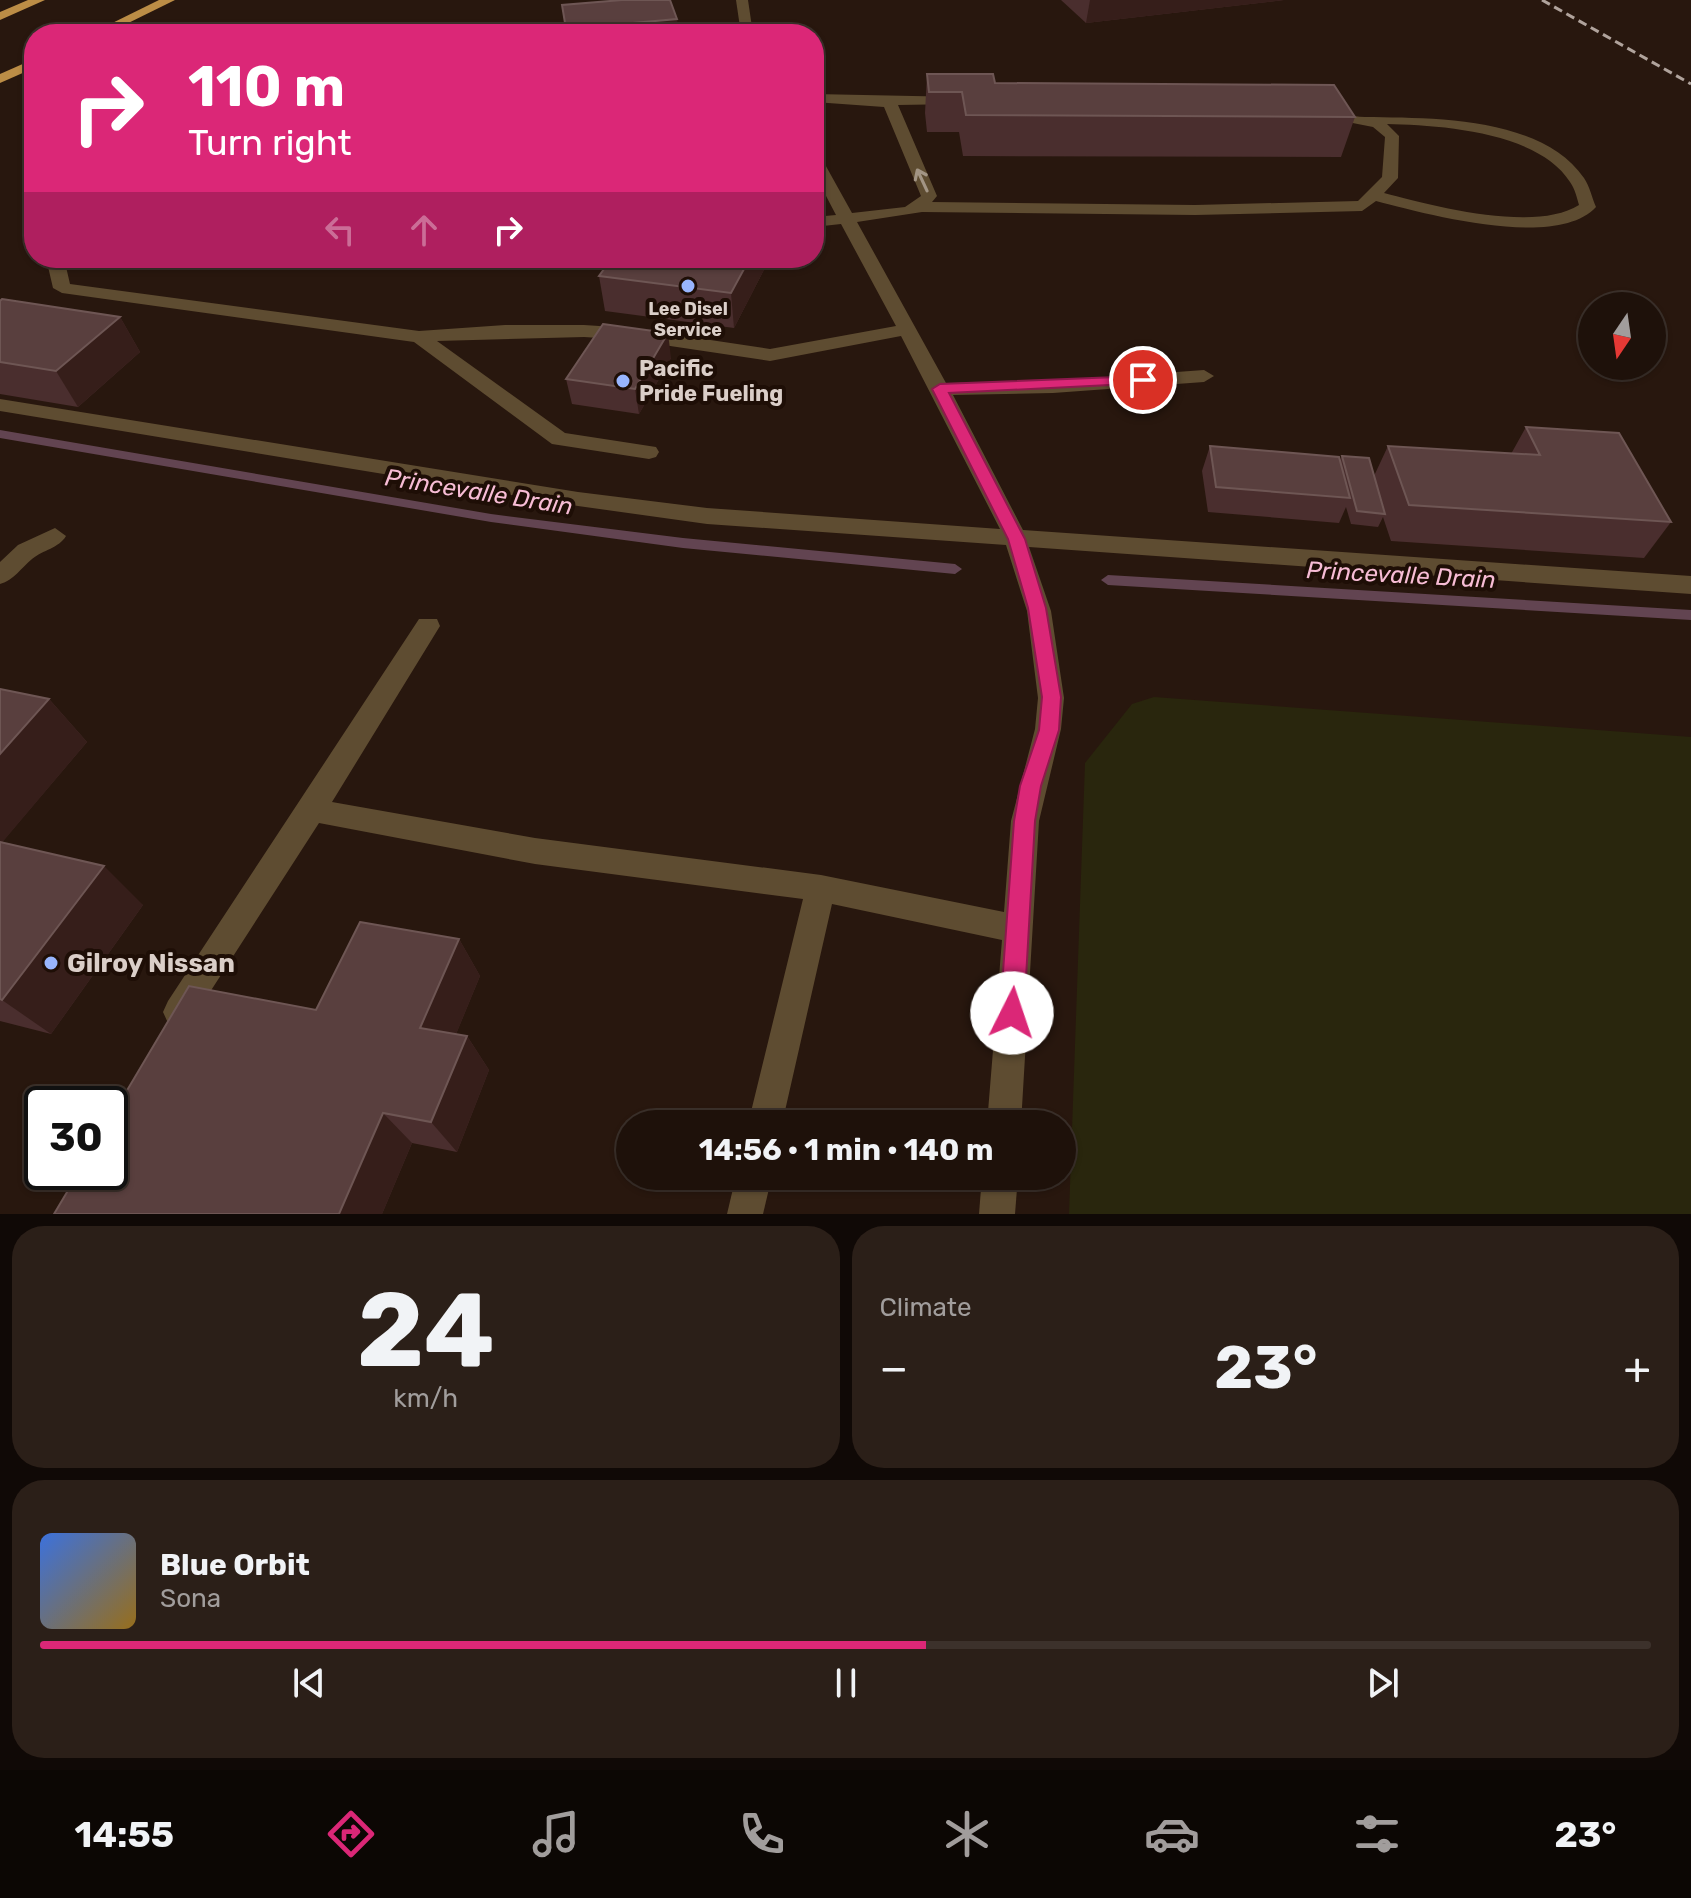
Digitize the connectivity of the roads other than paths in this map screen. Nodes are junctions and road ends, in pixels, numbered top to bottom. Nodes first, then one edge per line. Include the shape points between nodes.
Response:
1 (39, 0) edge
2 (169, 0) edge
3 (742, 0) edge
4 (0, 16) edge
5 (117, 24) edge
6 (746, 24) edge
7 (24, 68) edge
8 (0, 79) edge
9 (824, 98) edge
10 (968, 100) edge
11 (881, 101) junction
12 (1302, 111) edge
13 (1366, 120) junction
14 (824, 177) edge
15 (1376, 196) junction
16 (920, 207) junction
17 (847, 219) junction
18 (824, 221) edge
19 (57, 268) edge
20 (907, 329) junction
21 (419, 337) junction
22 (1204, 376) dead end
23 (940, 389) junction
24 (0, 405) edge
25 (649, 452) dead end
26 (55, 536) dead end
27 (1017, 539) junction
28 (0, 576) edge
29 (1691, 585) edge
30 (428, 626) dead end
31 (312, 810) junction
32 (821, 888) junction
33 (1019, 929) junction
34 (167, 1032) edge
35 (768, 1110) edge
36 (1005, 1110) edge
37 (751, 1190) edge
38 (999, 1190) edge
39 (745, 1214) edge
40 (997, 1214) edge

1 - 4 highway
2 - 5 highway
3 - 6 street
7 - 8 highway
9 - 11 street
10 - 11 street
16 -> 11 street via 929,196 896,111
12 - 13 street
13 - 15 street via 1390,130 1392,136 1390,178
13 - 15 street via 1444,122 1515,140 1559,159 1583,185 1588,207 1559,221 1513,220 1438,211
14 - 17 street
15 - 16 street via 1362,206 1321,209
16 - 17 street
17 - 18 street
17 - 20 street
19 - 21 street via 62,288
20 - 21 street via 770,355 584,331
20 - 23 street
21 - 25 street via 559,439
22 - 23 street
23 - 27 street
24 - 27 street via 707,516
26 - 28 street via 26,551
27 - 29 street
27 - 33 street via 1037,608 1051,697 1049,730 1030,786 1025,821
30 - 31 street
31 - 32 street via 535,851
31 - 34 street
32 - 33 street
32 - 35 street
33 - 36 street
37 - 39 street
38 - 40 street

